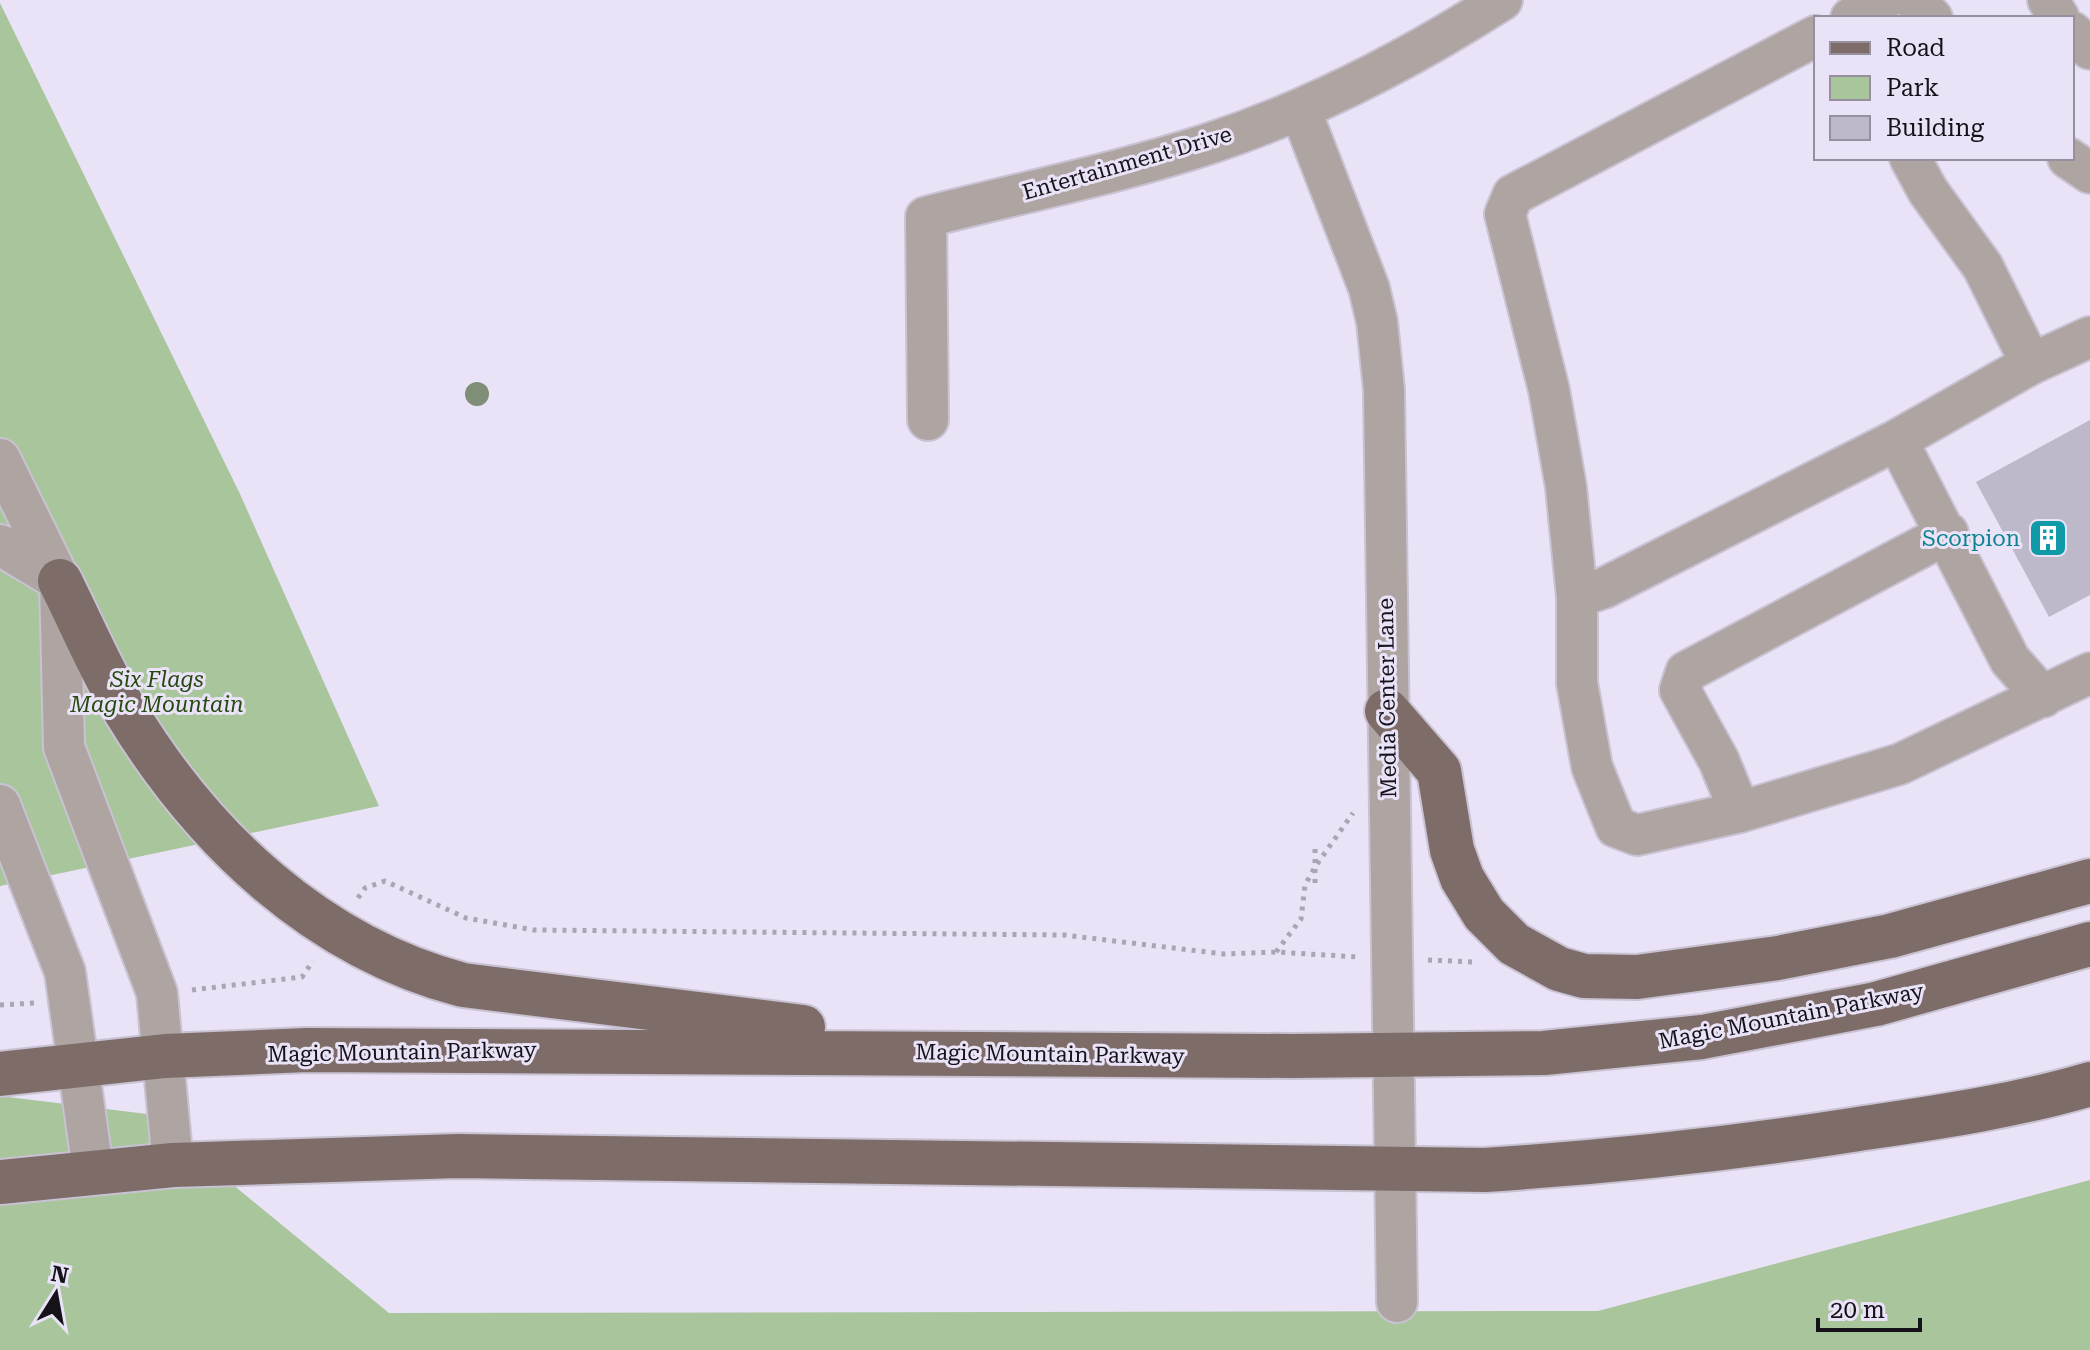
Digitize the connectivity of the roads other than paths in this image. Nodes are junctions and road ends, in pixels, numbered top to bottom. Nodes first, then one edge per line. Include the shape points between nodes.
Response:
1 (1502, 0) edge
2 (1884, 0) edge
3 (1914, 0) edge
4 (1855, 16) edge
5 (1930, 16) edge
6 (2074, 34) edge
7 (1814, 37) edge
8 (2090, 49) edge
9 (1300, 109) junction
10 (1911, 160) edge
11 (2071, 160) edge
12 (2090, 173) edge
13 (2090, 337) edge
14 (2031, 364) junction
15 (928, 420) dead end
16 (1897, 440) junction
17 (0, 459) edge
18 (1948, 533) junction
19 (0, 545) edge
20 (60, 581) junction
21 (1577, 597) junction
22 (2090, 673) edge
23 (2043, 697) junction
24 (1387, 711) junction
25 (0, 805) edge
26 (1740, 812) junction
27 (2090, 881) edge
28 (2090, 944) edge
29 (1040, 1055) junction
30 (1394, 1055) junction
31 (165, 1056) junction
32 (80, 1063) junction
33 (0, 1074) edge
34 (2090, 1084) edge
35 (173, 1165) junction
36 (1396, 1169) junction
37 (93, 1170) junction
38 (0, 1182) edge
39 (1397, 1302) dead end

1 - 9 street, Entertainment Drive via 1382,71
2 - 4 street
3 - 5 street
6 - 8 street
7 - 21 street via 1513,195 1505,214 1549,390
9 - 15 street, Entertainment Drive via 1208,144 926,217
9 - 24 street, Media Center Lane via 1369,288 1377,322 1384,390
10 - 14 street via 1983,267
11 - 12 street
13 - 14 street
14 - 16 street
16 - 18 street
16 - 21 street
17 - 20 street
18 - 23 street via 2010,660
18 - 26 street via 1686,672 1680,690
19 - 20 street
20 - 29 main road via 126,712 212,828 296,905 373,953 420,973 506,993
20 - 31 street via 64,747 157,993
21 - 26 street via 1577,683 1592,767 1616,827 1637,835
22 - 23 street
23 - 26 street via 1900,764
24 - 27 main road via 1439,771 1452,850 1484,914 1534,957 1584,976 1637,977 1778,958 1904,932
24 - 30 street, Media Center Lane
25 - 32 street via 65,972
28 - 30 main road, Magic Mountain Parkway via 1876,1004 1702,1037 1544,1053
29 - 30 main road, Magic Mountain Parkway
29 - 31 main road, Magic Mountain Parkway via 307,1050
30 - 36 street, Media Center Lane
31 - 32 main road, Magic Mountain Parkway
31 - 35 street
32 - 33 main road, Magic Mountain Parkway
32 - 37 street
34 - 36 main road via 1934,1118 1709,1152 1485,1170
35 - 36 main road via 631,1156
35 - 37 main road
36 - 39 street, Media Center Lane
37 - 38 main road

